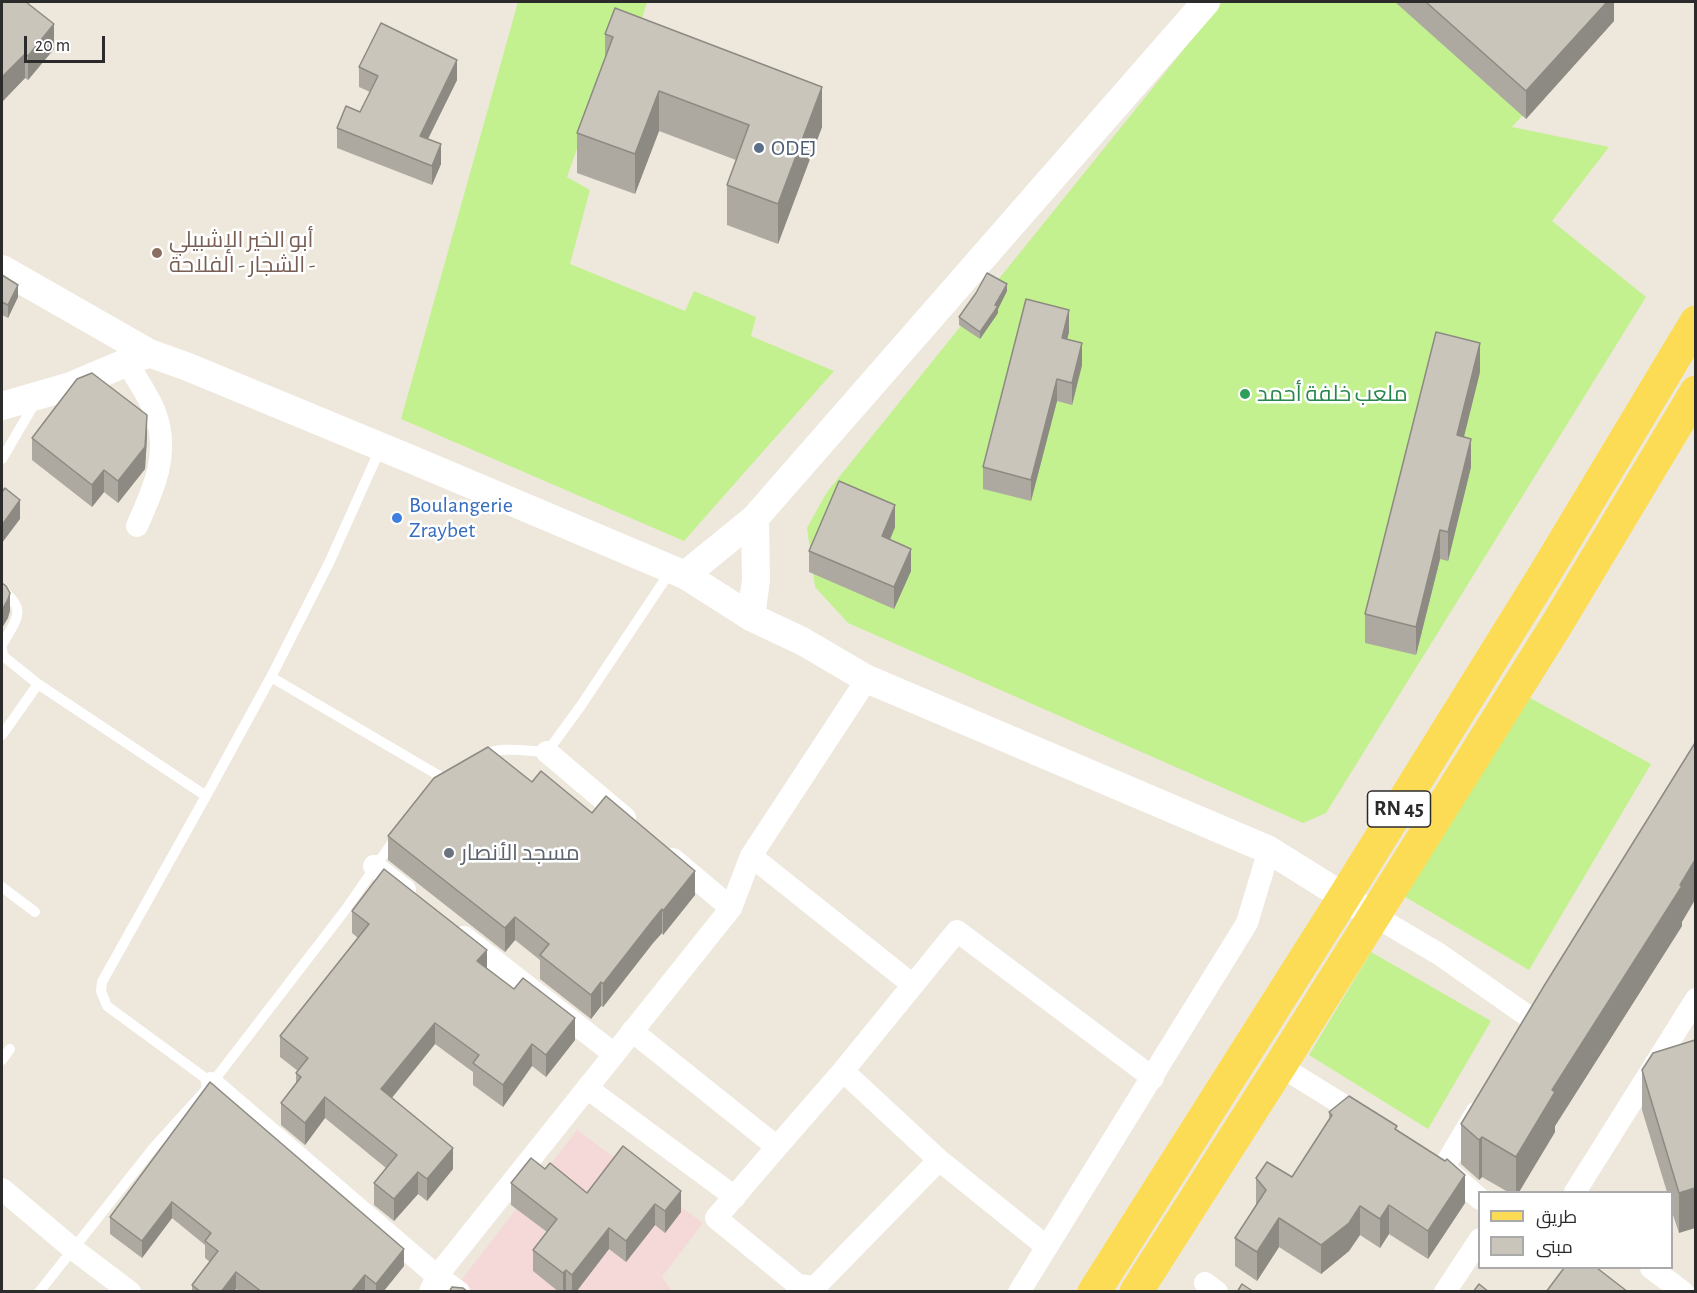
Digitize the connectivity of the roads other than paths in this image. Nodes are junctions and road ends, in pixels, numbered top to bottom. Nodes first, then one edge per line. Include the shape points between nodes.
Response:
1 (1206, 2) edge
2 (2, 269) edge
3 (1695, 321) edge
4 (138, 358) junction
5 (1695, 392) edge
6 (40, 396) junction
7 (2, 406) edge
8 (382, 447) junction
9 (2, 459) edge
10 (755, 518) junction
11 (137, 526) dead end
12 (679, 572) junction
13 (2, 591) edge
14 (751, 617) junction
15 (2, 647) edge
16 (271, 677) junction
17 (867, 679) junction
18 (38, 684) junction
19 (2, 735) edge
20 (547, 752) junction
21 (474, 759) edge
22 (455, 770) edge
23 (206, 796) junction
24 (402, 829) edge
25 (643, 834) edge
26 (661, 849) edge
27 (1269, 850) junction
28 (751, 856) junction
29 (374, 866) junction
30 (2, 887) edge
31 (1344, 897) junction
32 (420, 903) edge
33 (732, 908) junction
34 (35, 912) dead end
35 (1373, 915) junction
36 (448, 924) edge
37 (913, 985) junction
38 (1544, 999) edge
39 (1695, 999) edge
40 (1532, 1019) junction
41 (632, 1031) junction
42 (1520, 1039) edge
43 (10, 1049) dead end
44 (614, 1054) junction
45 (2, 1060) edge
46 (1280, 1066) junction
47 (843, 1071) junction
48 (1153, 1078) junction
49 (212, 1083) junction
50 (587, 1088) junction
51 (1485, 1098) edge
52 (1386, 1132) edge
53 (777, 1147) junction
54 (1425, 1156) edge
55 (939, 1160) junction
56 (1444, 1167) junction
57 (2, 1189) edge
58 (1576, 1191) edge
59 (735, 1197) junction
60 (1478, 1198) edge
61 (1478, 1241) edge
62 (1047, 1247) junction
63 (73, 1249) junction
64 (1652, 1269) edge
65 (433, 1284) edge
66 (39, 1292) edge
67 (130, 1292) edge
68 (459, 1292) edge
69 (1019, 1292) edge
70 (1094, 1292) edge
71 (1136, 1292) edge
72 (1445, 1292) edge
73 (1683, 1292) edge

1 - 10 street
2 - 4 street
3 - 31 main road, RN 45 via 1550,565
4 - 6 street
4 - 8 street via 188,367
4 - 11 street via 162,437 161,462
5 - 35 main road, RN 45 via 1557,624
6 - 7 street
6 - 9 lane
8 - 12 street
8 - 16 lane
10 - 12 street
10 - 14 street via 756,580
12 - 14 street
12 - 20 lane
13 - 15 lane via 17,607 17,616
14 - 17 street
15 - 18 lane via 3,656
16 - 22 lane via 440,781
16 - 23 lane
17 - 27 street
17 - 28 street
18 - 19 lane
18 - 23 lane
20 - 21 lane via 504,750
20 - 25 street
23 - 49 lane via 102,982 101,991 107,1006
24 - 29 lane
26 - 33 street
27 - 31 street
27 - 48 street via 1247,923
28 - 33 street
28 - 37 street
29 - 32 street
29 - 49 lane via 346,909
30 - 34 lane
31 - 35 street
31 - 70 main road, RN 45
33 - 41 street
35 - 40 street via 1439,954
35 - 46 main road, RN 45
36 - 44 street
37 - 47 street
37 - 48 street via 957,931
38 - 40 street
39 - 58 street
40 - 42 street
41 - 44 street
41 - 53 street
43 - 45 lane
44 - 50 street
46 - 52 street
46 - 71 main road, RN 45
47 - 53 street
47 - 55 street
48 - 62 street
49 - 63 lane via 154,1147
49 - 65 street
50 - 59 street
50 - 65 street
51 - 56 street
53 - 59 street
54 - 56 street
55 - 59 street via 815,1287 798,1285 716,1218
55 - 62 street
56 - 60 street
57 - 63 street
61 - 72 street
62 - 69 street
63 - 66 lane
63 - 67 street
64 - 73 street
65 - 68 street

